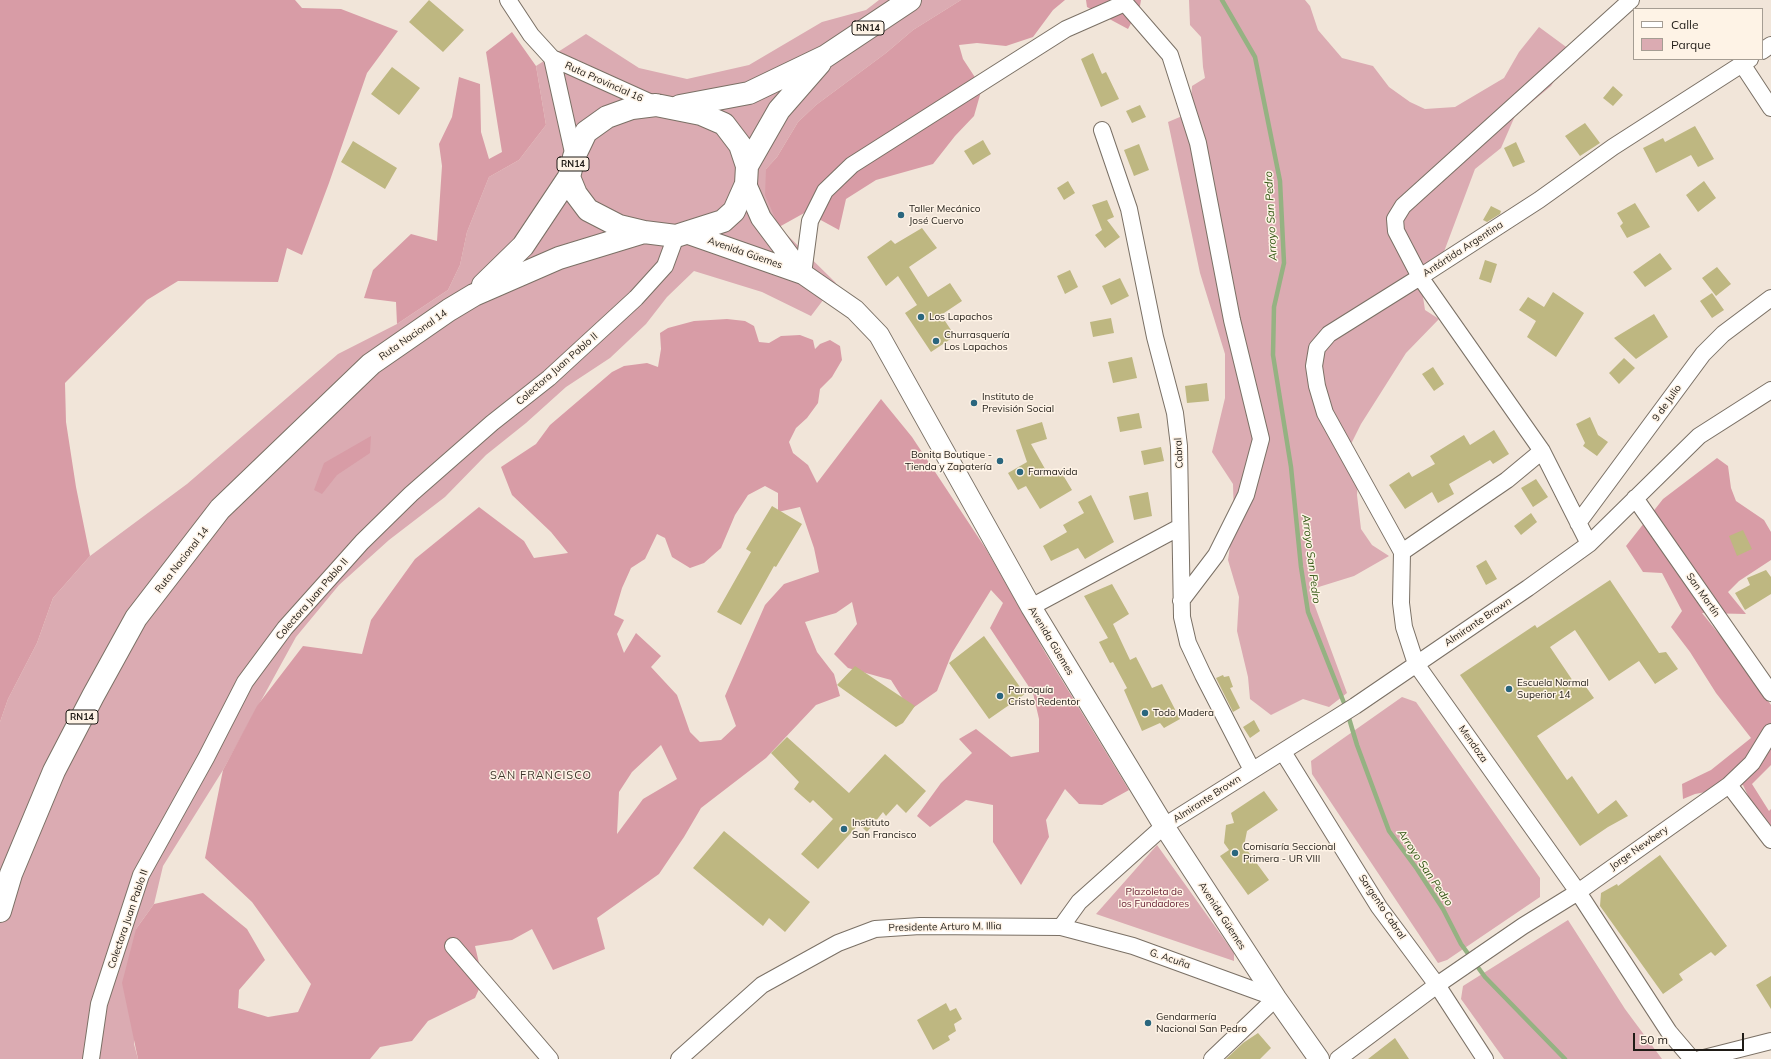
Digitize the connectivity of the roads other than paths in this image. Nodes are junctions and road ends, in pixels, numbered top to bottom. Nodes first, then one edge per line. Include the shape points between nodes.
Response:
1 (508, 0) edge
2 (910, 0) edge
3 (1631, 0) edge
4 (826, 56) junction
5 (552, 58) junction
6 (1746, 61) edge
7 (665, 106) junction
8 (1771, 108) edge
9 (1102, 130) dead end
10 (572, 167) junction
11 (747, 175) junction
12 (644, 232) junction
13 (681, 234) junction
14 (803, 274) junction
15 (1420, 277) junction
16 (474, 295) junction
17 (1771, 298) edge
18 (1771, 390) edge
19 (1542, 451) junction
20 (1635, 498) junction
21 (1578, 524) junction
22 (1180, 527) junction
23 (1589, 544) junction
24 (1402, 552) junction
25 (1182, 602) junction
26 (1031, 607) junction
27 (1416, 664) junction
28 (1771, 693) edge
29 (1771, 732) edge
30 (1283, 752) junction
31 (1252, 770) junction
32 (1729, 785) junction
33 (1164, 826) junction
34 (1771, 840) edge
35 (1578, 892) junction
36 (1, 906) edge
37 (1061, 927) junction
38 (453, 946) dead end
39 (1437, 985) junction
40 (1276, 998) junction
41 (1771, 1041) edge
42 (91, 1059) edge
43 (550, 1059) edge
44 (679, 1059) edge
45 (1212, 1059) edge
46 (1319, 1059) edge
47 (1338, 1059) edge
48 (1485, 1059) edge
49 (1692, 1059) edge
50 (1700, 1059) edge

1 - 5 street, Ruta Provincial 16 via 531,36
2 - 4 highway, RN14
3 - 15 street via 1403,206 1395,219 1396,232
4 - 7 highway, RN14 via 749,93
4 - 11 highway, RN14 via 779,110
5 - 7 street, Ruta Provincial 16
5 - 10 street, Ruta Provincial 16
6 - 8 street
6 - 15 street, Antártida Argentina
7 - 10 highway, RN14 via 632,108 607,117 586,132
7 - 11 highway, RN14 via 700,114 724,124 740,145
9 - 22 street, Cabral via 1129,209 1155,337 1175,413 1179,446
10 - 12 highway, RN14 via 576,194 588,210 619,226
10 - 16 highway, Ruta Nacional 14 / RN14 via 523,246
11 - 13 highway, RN14 via 734,211 723,221
11 - 14 main road, Avenida Güemes via 761,218
12 - 13 highway, RN14
12 - 16 highway, Ruta Nacional 14 / RN14 via 559,258
13 - 14 main road, Avenida Güemes
13 - 42 street, Colectora Juan Pablo II via 666,266 636,298 549,378 410,494 362,542 285,628 245,682 141,875 99,1004
14 - 25 street via 810,221 825,192 852,165 1066,29 1125,3 1170,55 1196,136 1232,320 1261,439 1246,495 1216,555
14 - 26 main road, Avenida Güemes via 855,310 879,335
15 - 19 street, Antártida Argentina
15 - 24 street via 1329,334 1317,348 1314,366 1317,386 1326,413
16 - 36 highway, Ruta Nacional 14 / RN14 via 371,364 220,510 136,618 54,771 11,874
17 - 21 street, 9 de Julio via 1723,334 1703,354
18 - 20 street, Almirante Brown via 1699,436
19 - 21 street, Antártida Argentina
19 - 24 street via 1507,480
20 - 23 street, Almirante Brown
20 - 28 street, San Martín
21 - 23 street, Antártida Argentina
22 - 25 street, Cabral
22 - 26 street
23 - 27 street, Almirante Brown
24 - 27 street, Mendoza via 1401,603 1404,627
25 - 31 street, Cabral via 1182,617 1188,643
26 - 33 main road, Avenida Güemes
27 - 30 street, Almirante Brown
27 - 35 street, Mendoza
29 - 32 street, Jorge Newbery via 1752,763
30 - 31 street, Almirante Brown
30 - 39 street, Sargento Cabral via 1380,907
31 - 33 street, Almirante Brown
32 - 34 street
32 - 35 street, Jorge Newbery
33 - 37 street, Almirante Brown via 1079,902
33 - 40 main road, Avenida Güemes
35 - 39 street, Jorge Newbery
35 - 49 street, Mendoza via 1669,1032
37 - 40 street, G. Acuña via 1133,946
37 - 44 street, Presidente Arturo M. Illia via 920,926 875,929 838,943 762,985
38 - 43 street
39 - 47 street
39 - 48 street, Sargento Cabral
40 - 45 street
40 - 46 main road, Avenida Güemes
41 - 50 street

